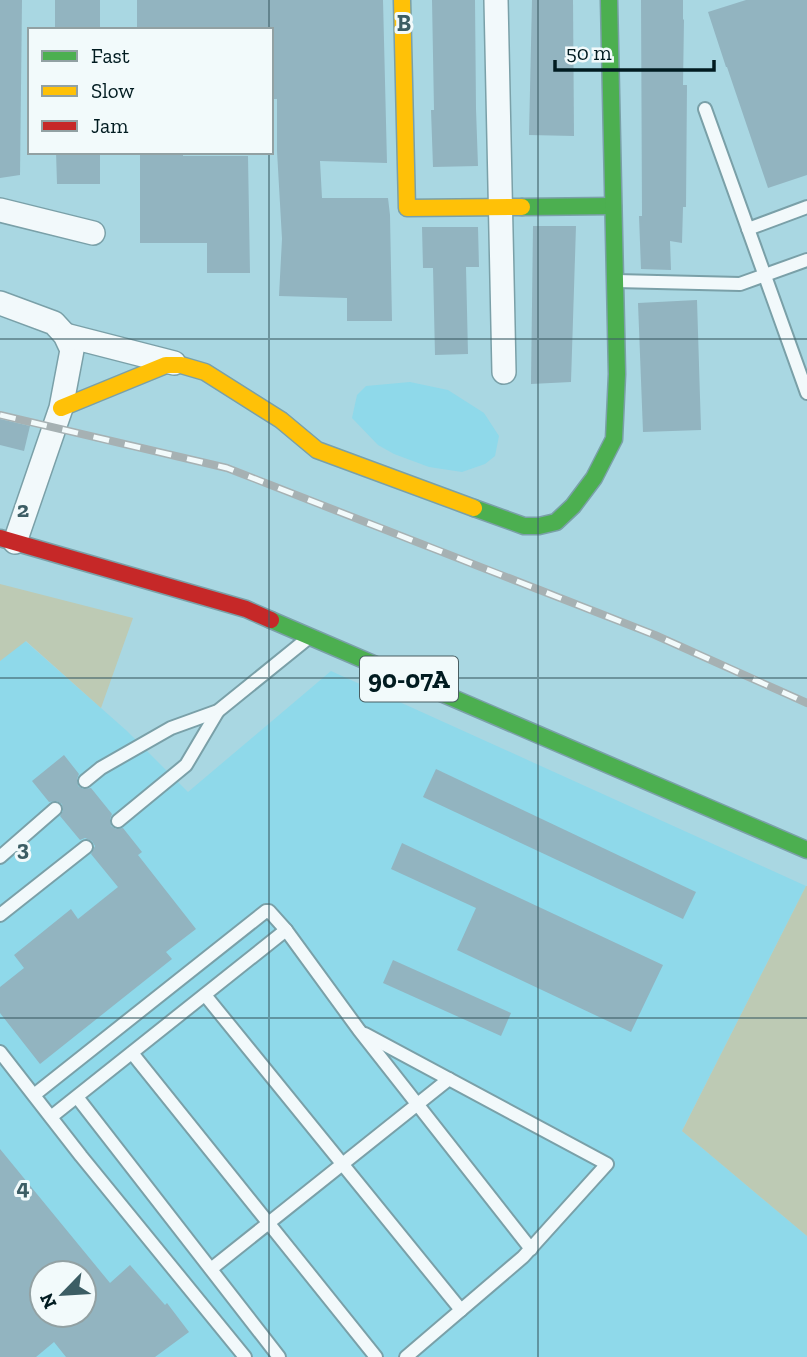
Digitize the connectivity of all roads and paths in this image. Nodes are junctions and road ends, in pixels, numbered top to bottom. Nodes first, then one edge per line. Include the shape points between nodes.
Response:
1 (402, 0) edge
2 (496, 0) edge
3 (610, 0) edge
4 (705, 109) dead end
5 (501, 206) junction
6 (612, 206) junction
7 (807, 207) edge
8 (0, 210) edge
9 (748, 229) junction
10 (93, 233) dead end
11 (807, 260) edge
12 (765, 275) junction
13 (615, 281) junction
14 (0, 303) edge
15 (65, 335) junction
16 (181, 365) junction
17 (504, 372) dead end
18 (807, 393) edge
19 (61, 408) junction
20 (8, 540) edge
21 (310, 636) junction
22 (218, 710) junction
23 (85, 781) dead end
24 (55, 808) dead end
25 (118, 821) dead end
26 (86, 847) dead end
27 (807, 850) edge
28 (0, 857) edge
29 (0, 915) edge
30 (286, 930) junction
31 (205, 995) junction
32 (359, 1030) junction
33 (0, 1052) edge
34 (132, 1053) junction
35 (449, 1079) junction
36 (34, 1095) junction
37 (78, 1097) junction
38 (417, 1105) junction
39 (51, 1117) junction
40 (342, 1163) junction
41 (268, 1223) junction
42 (531, 1249) junction
43 (211, 1269) junction
44 (461, 1310) junction
45 (245, 1357) edge
46 (279, 1357) edge
47 (376, 1357) edge
48 (406, 1357) edge

1 - 5 street via 407,208
2 - 5 street
3 - 6 street
4 - 9 lane
5 - 6 street
5 - 17 street
6 - 13 street
7 - 9 lane
8 - 10 street
9 - 12 lane
11 - 12 lane
12 - 13 lane via 740,284
12 - 18 lane
13 - 16 street via 614,439 573,506 556,522 539,526 524,526 317,450 281,420 205,372
14 - 15 street via 54,323
15 - 16 street
15 - 19 street via 72,349
16 - 19 street via 166,365
19 - 20 street
20 - 21 street, 90-07A via 246,609
21 - 22 lane
21 - 27 street, 90-07A
22 - 23 lane via 171,727
22 - 25 lane via 186,765
24 - 28 lane
26 - 29 lane
30 - 31 lane
30 - 32 lane
30 - 36 lane via 266,911
31 - 34 lane
31 - 40 lane
32 - 35 lane
32 - 38 lane
33 - 36 lane
34 - 37 lane
34 - 41 lane
35 - 38 lane
35 - 42 lane via 607,1164
36 - 39 lane
37 - 39 lane
37 - 43 lane
38 - 40 lane
38 - 42 lane
39 - 45 lane
40 - 41 lane
40 - 44 lane
41 - 43 lane
41 - 47 lane
42 - 44 lane
43 - 46 lane
44 - 48 lane

